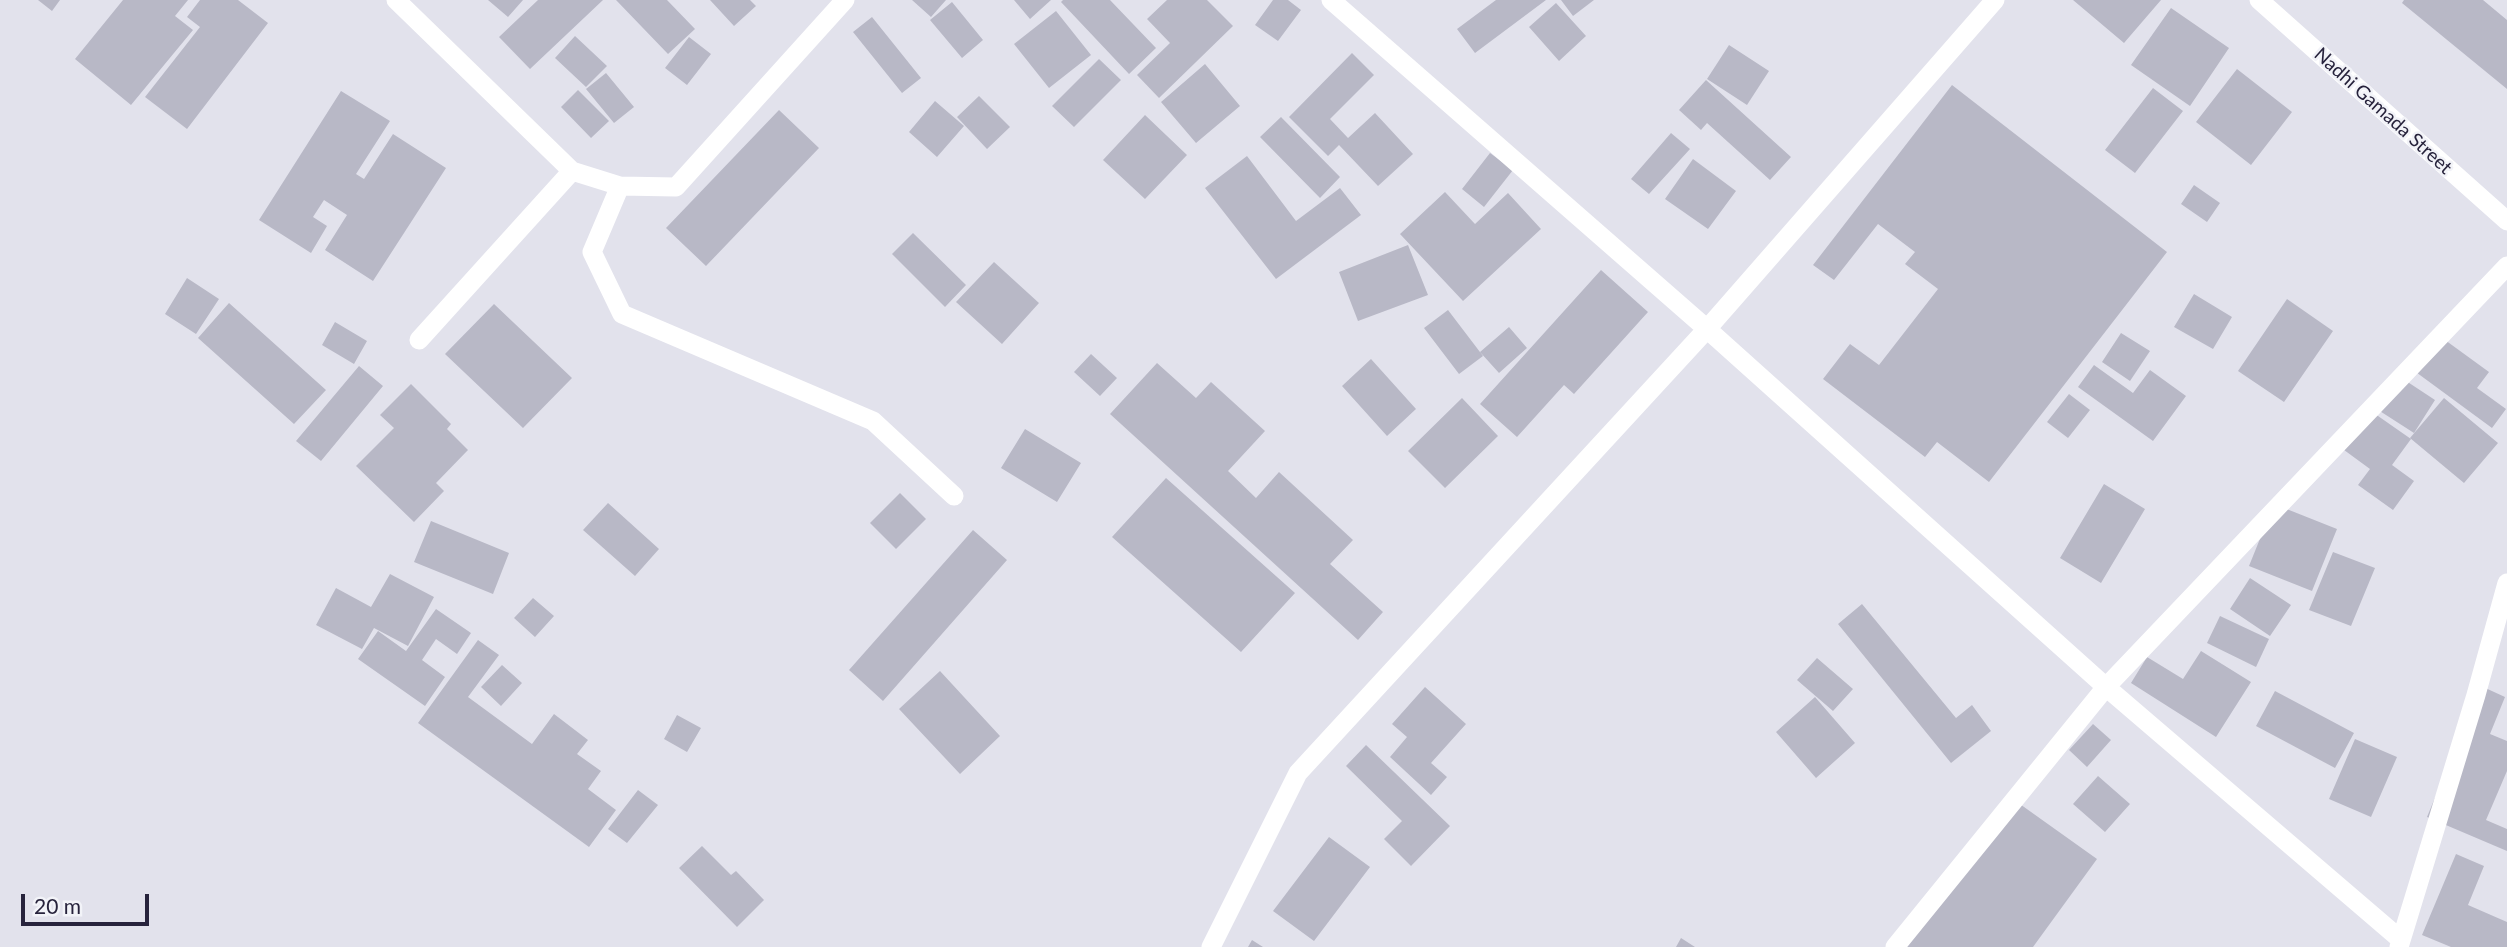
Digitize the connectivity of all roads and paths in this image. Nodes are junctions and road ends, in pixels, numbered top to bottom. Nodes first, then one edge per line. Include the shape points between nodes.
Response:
1 (396, 0) edge
2 (845, 0) edge
3 (1331, 0) edge
4 (1995, 0) edge
5 (2259, 0) edge
6 (572, 170) junction
7 (620, 187) junction
8 (2507, 221) edge
9 (2507, 266) edge
10 (1707, 329) junction
11 (419, 340) dead end
12 (954, 496) dead end
13 (2507, 583) edge
14 (2106, 687) junction
15 (2400, 943) edge
16 (1211, 947) edge
17 (1895, 947) edge

1 - 6 street
2 - 7 street via 676,187
3 - 10 street
4 - 10 street
5 - 8 street, Nadhi Gamada Street
6 - 7 street
6 - 11 street
7 - 12 street via 592,252 622,314 873,421
9 - 14 street
10 - 14 street
10 - 16 street via 1298,773
13 - 15 street
14 - 15 street
14 - 17 street

